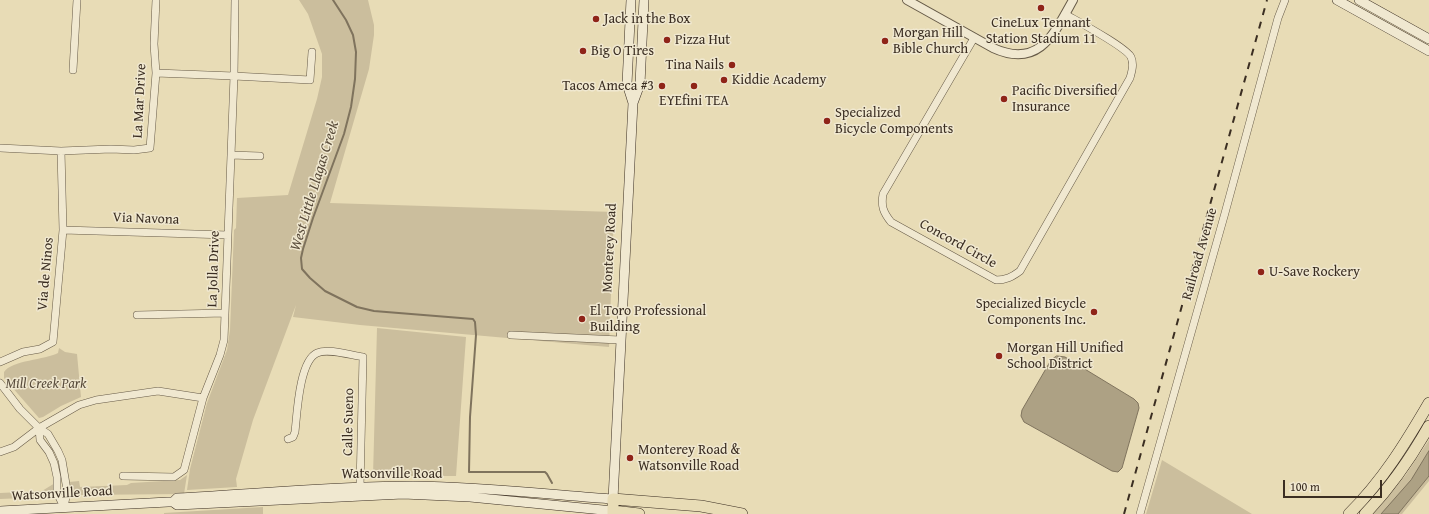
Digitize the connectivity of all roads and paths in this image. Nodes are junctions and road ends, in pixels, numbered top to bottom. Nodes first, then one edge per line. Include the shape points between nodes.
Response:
1 (77, 0) edge
2 (156, 0) edge
3 (235, 0) edge
4 (631, 0) edge
5 (644, 0) edge
6 (907, 0) edge
7 (1073, 0) edge
8 (1285, 0) edge
9 (1337, 0) edge
10 (1360, 0) edge
11 (1065, 14) junction
12 (1402, 24) junction
13 (1398, 34) junction
14 (974, 38) junction
15 (1429, 39) edge
16 (1429, 51) edge
17 (312, 52) dead end
18 (73, 70) dead end
19 (156, 73) junction
20 (234, 76) junction
21 (633, 103) junction
22 (0, 148) edge
23 (61, 151) junction
24 (231, 155) junction
25 (260, 156) dead end
26 (63, 230) junction
27 (228, 235) junction
28 (225, 313) junction
29 (137, 315) dead end
30 (511, 335) dead end
31 (620, 340) junction
32 (0, 362) edge
33 (0, 383) edge
34 (203, 398) junction
35 (1429, 403) edge
36 (1429, 426) edge
37 (39, 428) junction
38 (288, 438) dead end
39 (0, 452) edge
40 (122, 476) dead end
41 (360, 487) junction
42 (227, 499) junction
43 (613, 499) junction
44 (64, 507) junction
45 (0, 511) edge
46 (613, 512) edge
47 (639, 514) edge
48 (742, 514) edge
49 (1140, 514) edge
50 (1349, 514) edge
51 (1365, 514) edge

1 - 18 street
2 - 19 street, La Mar Drive
3 - 20 street, La Jolla Drive
4 - 21 main road, Monterey Road via 627,84
5 - 21 main road, Monterey Road via 640,84
6 - 14 street
7 - 11 street
8 - 49 street, Railroad Avenue
9 - 13 main road
10 - 12 main road
11 - 14 street via 1045,44 1024,54 1002,52
11 - 14 street, Concord Circle via 1123,48 1131,57 1133,68 1130,78 1020,271 1006,280 996,280 891,222 884,215 881,205 883,194
12 - 13 main road
12 - 15 main road
13 - 16 main road
17 - 20 street via 310,80
19 - 20 street
19 - 23 street, La Mar Drive via 150,148
20 - 24 street, La Jolla Drive
21 - 31 main road, Monterey Road
22 - 23 street, La Mar Drive
23 - 26 street, Via de Ninos
24 - 25 street
24 - 27 street, La Jolla Drive
26 - 27 street, Via Navona
26 - 32 street, Via de Ninos via 53,342
27 - 28 street, La Jolla Drive
28 - 29 street
28 - 34 street, La Jolla Drive via 224,340
30 - 31 street
31 - 43 main road, Monterey Road
33 - 37 street
34 - 37 street via 158,391 96,400 79,405
34 - 40 street, La Jolla Drive via 184,470 174,477
35 - 50 main road via 1390,467
36 - 51 main road via 1396,478
37 - 39 street via 14,447
37 - 44 street via 40,440 54,463 57,493
38 - 41 street, Calle Sueno via 293,437 295,432 303,377 316,353 327,351 363,357
41 - 42 main road, Watsonville Road via 288,490
41 - 43 main road, Watsonville Road via 461,488
42 - 44 main road, Watsonville Road via 194,501 177,498 172,502
42 - 46 main road, Watsonville Road via 423,495
43 - 46 main road, Monterey Road
43 - 48 main road via 701,506
44 - 45 main road, Watsonville Road
46 - 47 main road

